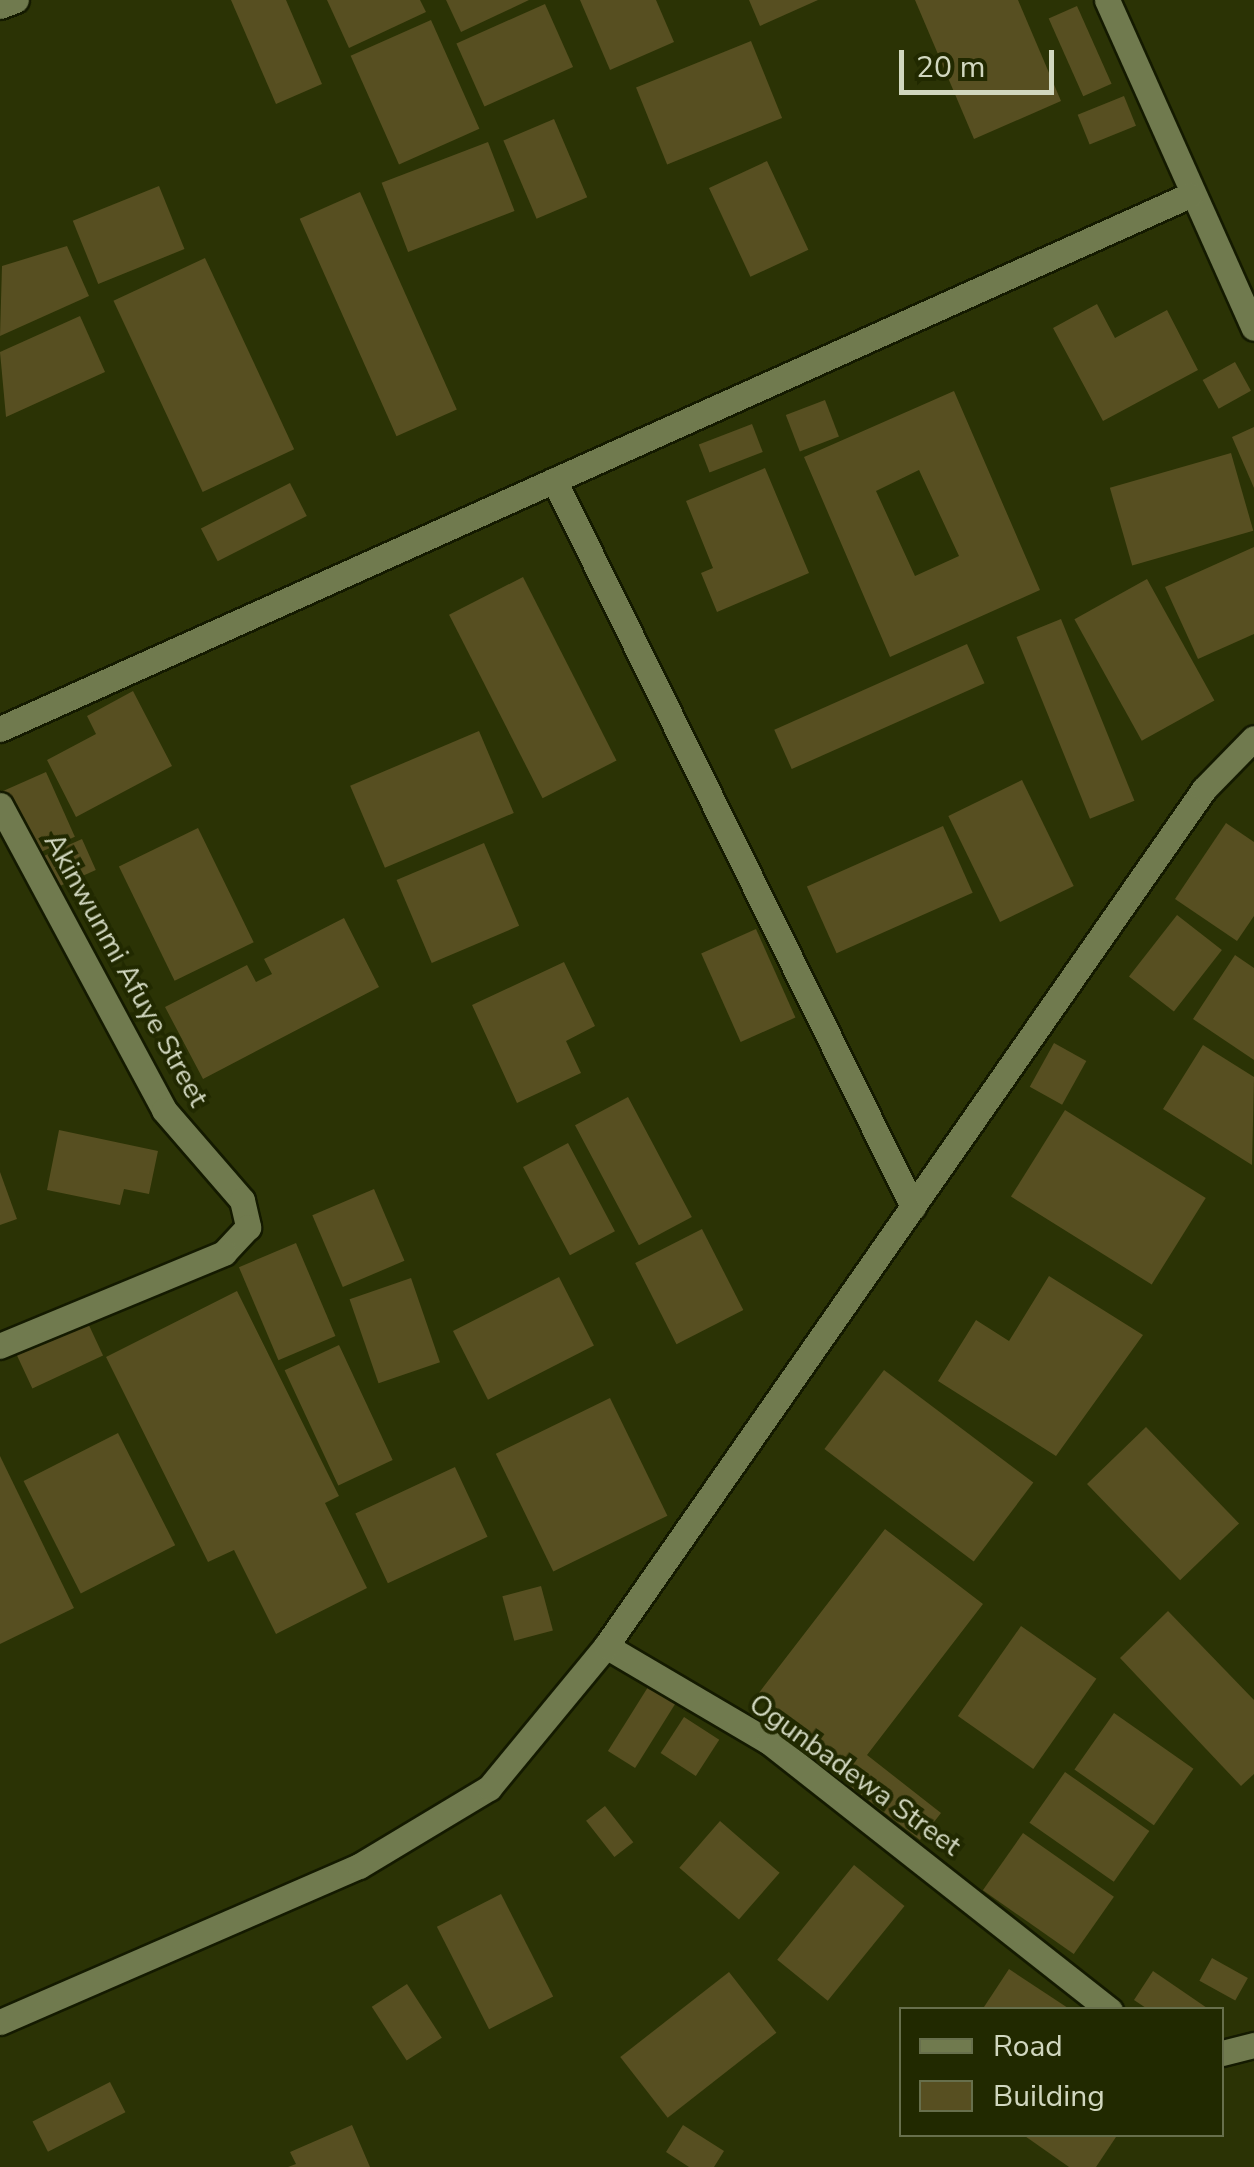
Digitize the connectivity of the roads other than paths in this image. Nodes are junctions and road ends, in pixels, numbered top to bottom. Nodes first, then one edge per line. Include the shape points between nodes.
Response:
1 (16, 0) edge
2 (1107, 0) edge
3 (0, 6) edge
4 (1190, 195) junction
5 (1254, 328) edge
6 (554, 480) junction
7 (0, 729) edge
8 (1254, 738) edge
9 (0, 805) edge
10 (913, 1207) junction
11 (0, 1346) edge
12 (606, 1646) junction
13 (1106, 2007) edge
14 (0, 2022) edge
15 (1254, 2046) edge
16 (1224, 2053) edge

1 - 3 street
2 - 4 street
4 - 5 street
4 - 6 street
6 - 7 street
6 - 10 street
8 - 10 street via 1204,789
9 - 11 street, Akinwunmi Afuye Street via 164,1110 242,1200 248,1227 224,1253
10 - 12 street
12 - 13 street, Ogunbadewa Street via 769,1742
12 - 14 street via 489,1788 441,1822
15 - 16 street

